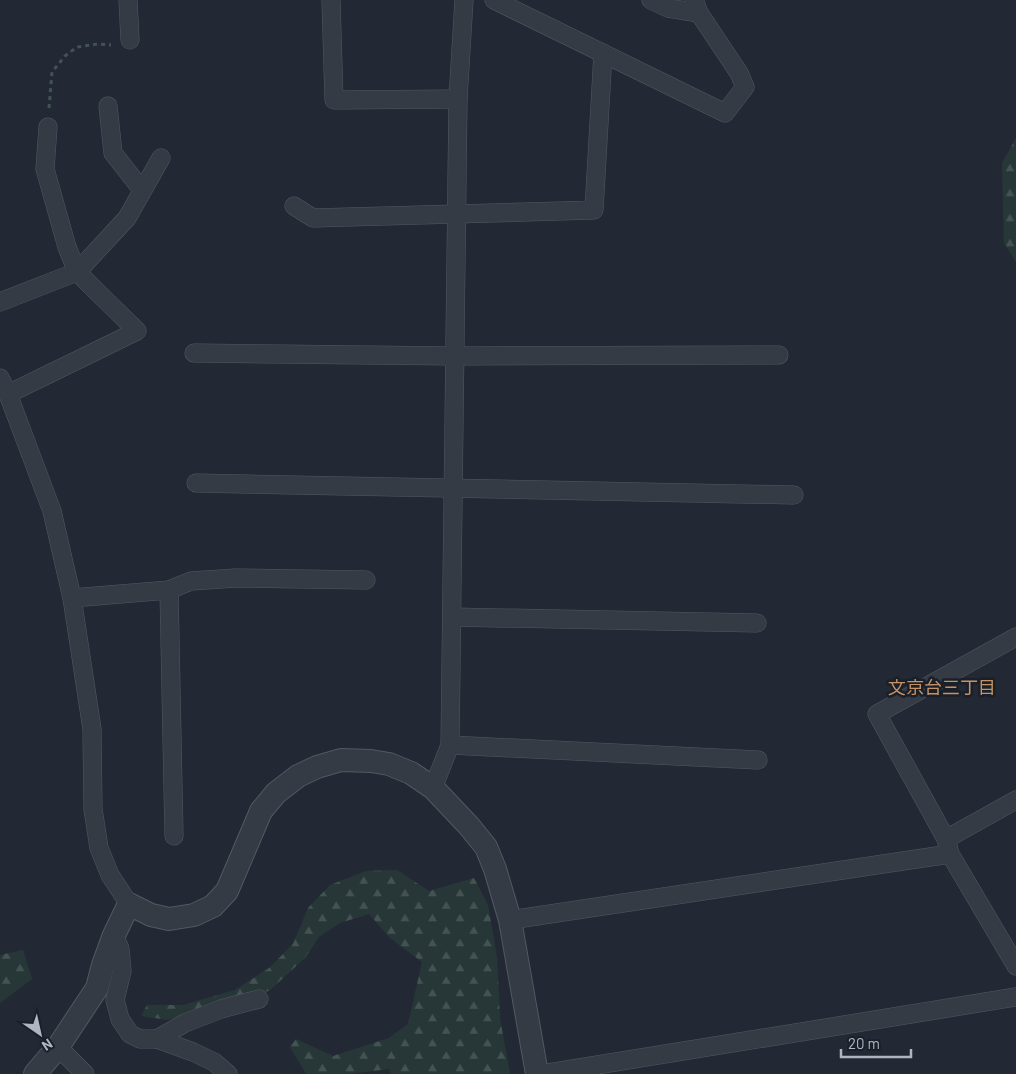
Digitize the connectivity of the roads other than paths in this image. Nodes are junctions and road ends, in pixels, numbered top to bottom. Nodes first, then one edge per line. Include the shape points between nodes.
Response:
1 (128, 0) edge
2 (331, 0) edge
3 (464, 0) edge
4 (494, 0) edge
5 (651, 0) edge
6 (696, 6) edge
7 (130, 40) road end
8 (603, 53) junction
9 (458, 99) junction
10 (108, 106) dead end
11 (48, 127) road end
12 (160, 158) dead end
13 (142, 190) junction
14 (294, 206) dead end
15 (457, 214) junction
16 (77, 272) junction
17 (0, 302) edge
18 (194, 353) dead end
19 (779, 355) dead end
20 (454, 356) junction
21 (0, 378) edge
22 (8, 394) junction
23 (196, 484) dead end
24 (453, 489) junction
25 (794, 495) dead end
26 (366, 580) dead end
27 (169, 590) junction
28 (72, 598) junction
29 (452, 616) junction
30 (757, 623) dead end
31 (1016, 637) edge
32 (450, 744) junction
33 (758, 760) dead end
34 (433, 788) junction
35 (1016, 800) edge
36 (174, 836) dead end
37 (948, 846) junction
38 (129, 904) junction
39 (510, 920) junction
40 (114, 936) junction
41 (1016, 966) edge
42 (1016, 997) edge
43 (259, 999) dead end
44 (157, 1039) junction
45 (58, 1047) junction
46 (34, 1074) edge
47 (85, 1074) edge
48 (228, 1074) edge
49 (537, 1074) edge
50 (542, 1074) edge

1 - 7 street
2 - 9 street via 334,100
3 - 9 street
4 - 8 street
5 - 6 street via 668,8
6 - 8 street via 740,73 744,87 725,113
8 - 15 street via 594,210
9 - 15 street
10 - 13 street via 113,153
11 - 16 street via 44,168
12 - 13 street
13 - 16 street via 127,218
14 - 15 street via 313,218
15 - 20 street
16 - 17 street
16 - 22 street via 137,331
18 - 20 street
19 - 20 street
20 - 24 street
21 - 22 street
22 - 28 street via 52,511
23 - 24 street
24 - 25 street
24 - 29 street
26 - 27 street via 236,578 191,581
27 - 28 street
27 - 36 street
28 - 38 street via 92,729 93,810 99,848 110,875
29 - 30 street
29 - 32 street
31 - 37 street via 877,714
32 - 33 street
32 - 34 street
34 - 38 street via 411,773 389,764 341,760 317,767 298,776 276,793 261,811 227,891 213,906 194,915 169,919 151,915
34 - 39 street via 486,847
35 - 37 street
37 - 39 street
37 - 41 street
38 - 40 street
39 - 49 street
40 - 44 street via 120,949 122,971 115,1000 120,1019 130,1034 140,1039
40 - 45 street via 97,988
42 - 50 street
43 - 44 street via 221,1009
44 - 48 street via 200,1055
45 - 46 street
45 - 47 street

